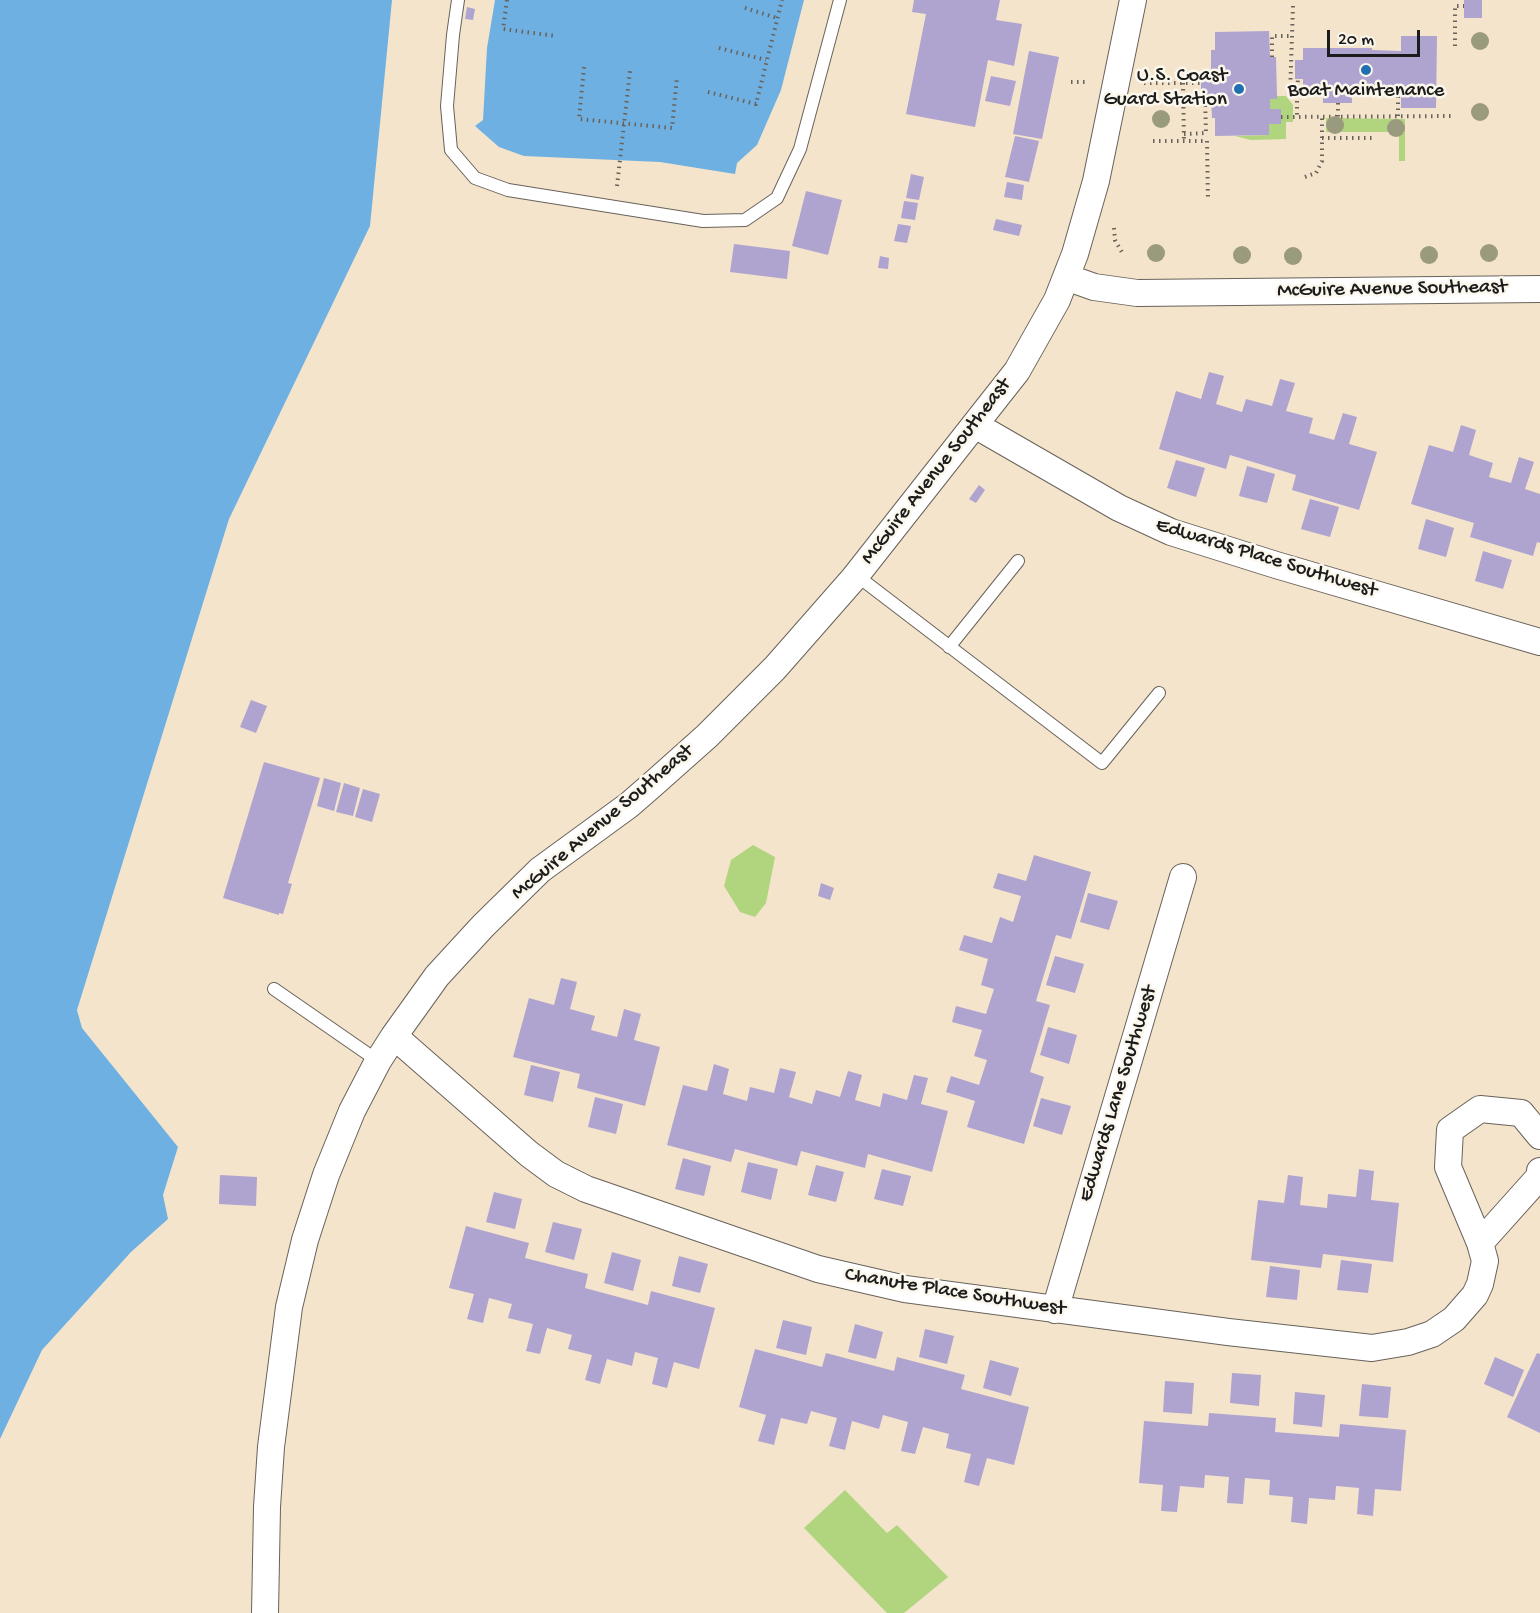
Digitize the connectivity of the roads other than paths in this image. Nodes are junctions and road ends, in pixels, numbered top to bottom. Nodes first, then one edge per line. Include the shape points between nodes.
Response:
1 (458, 0) edge
2 (840, 0) edge
3 (1133, 0) edge
4 (1066, 278) junction
5 (1540, 289) edge
6 (975, 426) junction
7 (1018, 561) dead end
8 (856, 575) junction
9 (1540, 642) edge
10 (949, 647) junction
11 (1159, 693) dead end
12 (1183, 877) dead end
13 (274, 989) dead end
14 (394, 1036) junction
15 (378, 1061) junction
16 (1540, 1136) edge
17 (1540, 1171) edge
18 (1480, 1243) junction
19 (1055, 1310) junction
20 (265, 1613) edge

1 - 2 lane via 447,106 451,150 475,178 508,190 703,221 745,220 777,198 800,149
3 - 4 street, McGuire Avenue Southeast via 1096,180
4 - 5 street, McGuire Avenue Southeast via 1094,287 1137,293
4 - 6 street, McGuire Avenue Southeast via 1050,315 1017,371
6 - 8 street, McGuire Avenue Southeast
6 - 9 street, Edwards Place Southwest via 1119,508 1172,532
7 - 10 lane
8 - 10 lane
8 - 14 street, McGuire Avenue Southeast via 775,668 707,736 629,805 540,870 483,926 436,976
10 - 11 lane via 1102,763
12 - 19 street, Edwards Lane Southwest
13 - 15 lane
14 - 15 street, McGuire Avenue Southeast
14 - 19 street, Chanute Place Southwest via 529,1154 586,1189 852,1278 946,1296
15 - 20 street, McGuire Avenue Southeast via 326,1175 289,1307 271,1447
16 - 18 street, Chanute Place Southwest via 1521,1113 1480,1109 1450,1131 1448,1167
17 - 18 street via 1540,1176
18 - 19 street, Chanute Place Southwest via 1485,1261 1480,1284 1464,1310 1432,1334 1384,1347 1349,1347

